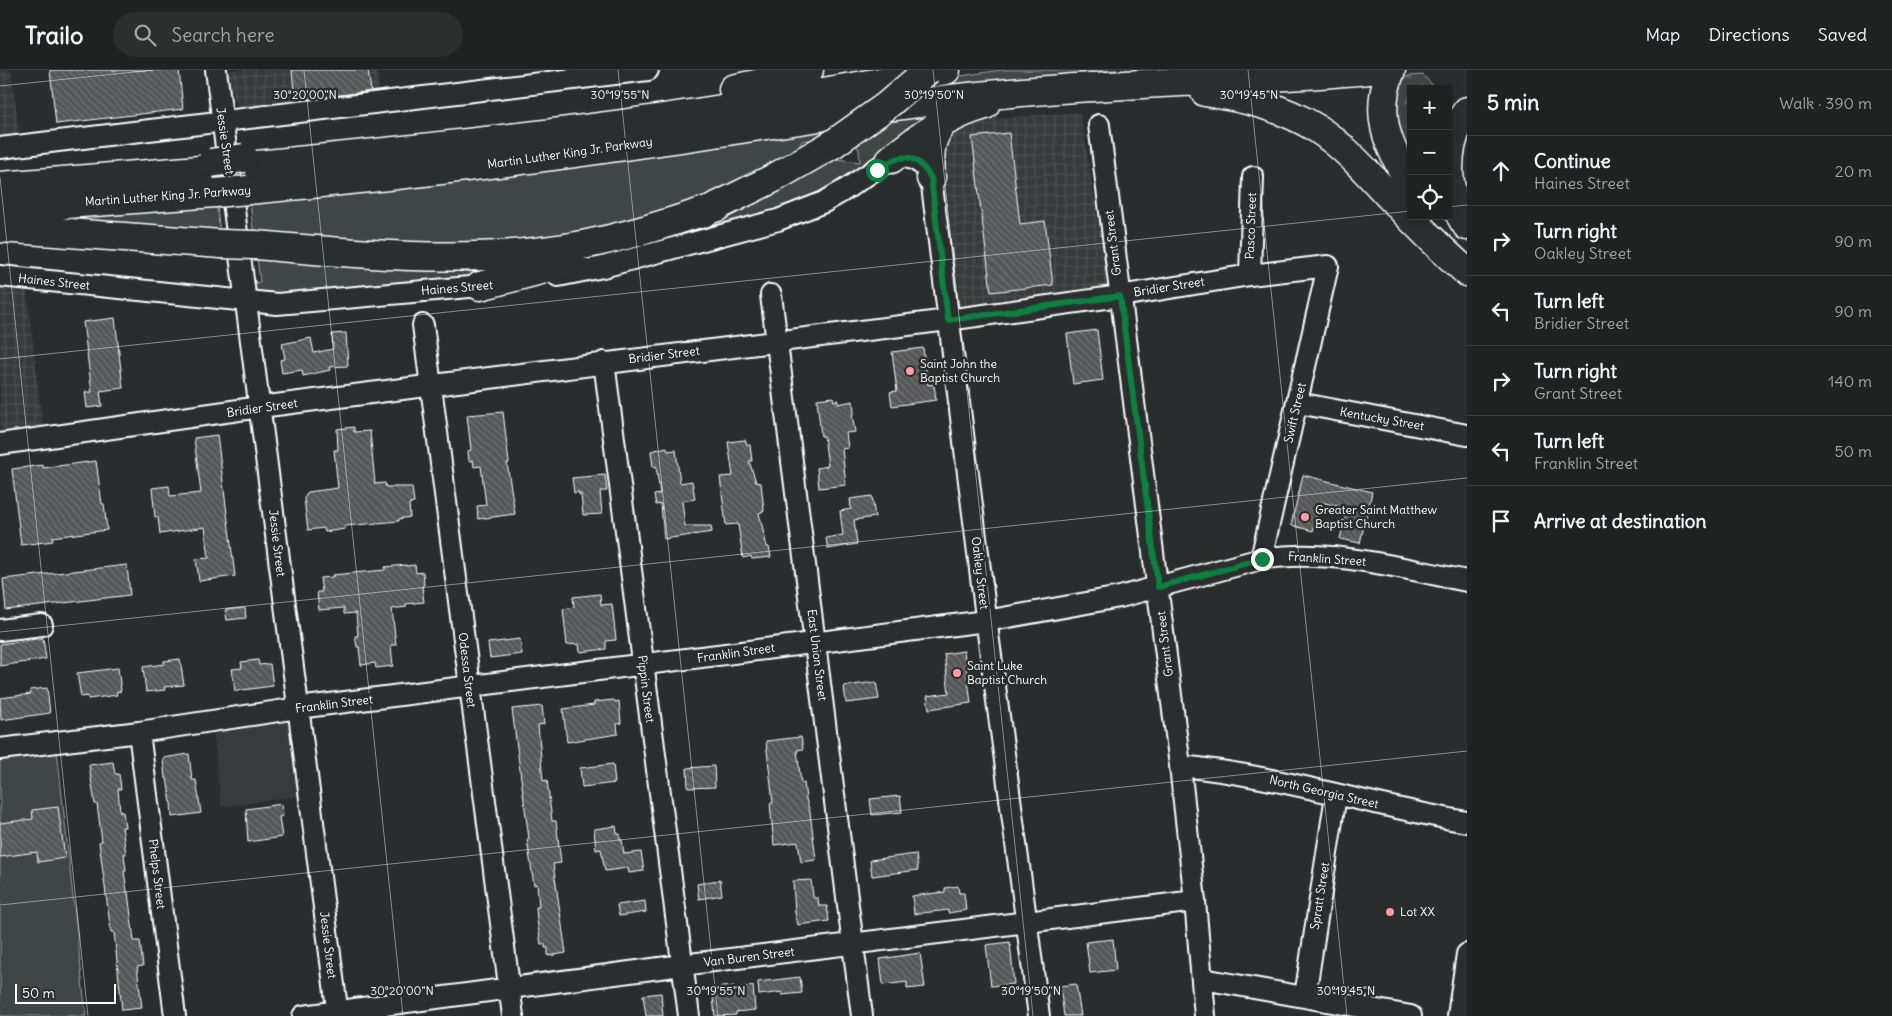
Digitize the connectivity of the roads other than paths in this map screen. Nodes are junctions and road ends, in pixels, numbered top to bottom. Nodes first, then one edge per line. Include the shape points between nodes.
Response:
1 (216, 70) edge
2 (647, 70) edge
3 (810, 70) edge
4 (928, 70) edge
5 (946, 70) edge
6 (1391, 70) edge
7 (1357, 71) edge
8 (1139, 85) junction
9 (1042, 90) junction
10 (1467, 110) edge
11 (223, 122) junction
12 (944, 122) junction
13 (1099, 125) dead end
14 (0, 148) edge
15 (891, 159) junction
16 (245, 171) junction
17 (212, 175) junction
18 (1253, 177) dead end
19 (931, 178) junction
20 (1407, 178) edge
21 (0, 186) edge
22 (717, 207) junction
23 (0, 209) edge
24 (1434, 220) edge
25 (1467, 226) edge
26 (0, 228) edge
27 (1467, 265) edge
28 (1328, 266) joint
29 (1467, 272) edge
30 (1250, 275) junction
31 (0, 276) edge
32 (480, 286) junction
33 (771, 295) dead end
34 (1120, 296) junction
35 (247, 302) junction
36 (948, 320) junction
37 (423, 324) dead end
38 (776, 342) junction
39 (604, 362) junction
40 (431, 386) junction
41 (1298, 404) junction
42 (260, 407) junction
43 (1467, 435) edge
44 (0, 444) edge
45 (1262, 559) junction
46 (1467, 581) edge
47 (1158, 587) junction
48 (986, 621) junction
49 (42, 625) dead end
50 (0, 630) edge
51 (815, 643) junction
52 (643, 665) junction
53 (469, 687) junction
54 (298, 708) junction
55 (139, 732) junction
56 (0, 749) edge
57 (1180, 766) junction
58 (1336, 795) junction
59 (1467, 822) edge
60 (1195, 901) junction
61 (1027, 923) junction
62 (852, 944) junction
63 (1467, 954) edge
64 (682, 965) junction
65 (1203, 980) junction
66 (510, 988) junction
67 (1305, 996) junction
68 (337, 1014) edge
69 (175, 1016) edge
70 (303, 1016) edge
71 (513, 1016) edge
72 (689, 1016) edge
73 (862, 1016) edge
74 (1039, 1016) edge
75 (1205, 1016) edge
76 (1411, 1016) edge
77 (1458, 1016) edge

1 - 11 street, Jessie Street
2 - 11 street
3 - 16 highway via 714,92
4 - 22 highway, bridge via 885,107 833,144
5 - 16 highway, Martin Luther King Jr. Parkway via 621,124
6 - 20 highway via 1383,97 1384,127 1391,150
7 - 8 highway
8 - 9 highway, Martin Luther King Jr. Parkway
8 - 29 highway via 1242,99 1307,122 1352,157 1433,242
9 - 12 highway via 977,107
9 - 16 highway, Martin Luther King Jr. Parkway via 879,108 457,168
10 - 25 highway via 1454,137 1449,170 1452,196
11 - 14 street
11 - 35 street, Jessie Street
12 - 15 highway
12 - 19 highway via 931,144
13 - 34 street, Grant Street
15 - 19 street via 905,157 915,160 924,166
15 - 32 street, Haines Street via 830,198 778,220 580,272
16 - 17 highway, Martin Luther King Jr. Parkway, bridge
17 - 21 highway, Martin Luther King Jr. Parkway
17 - 23 highway, Martin Luther King Jr. Parkway
18 - 30 street, Pasco Street
19 - 36 street, Oakley Street
22 - 26 highway, bridge via 640,232 576,246 480,256 402,256
22 - 32 highway via 589,258
24 - 27 highway
28 - 30 street, Bridier Street
28 - 41 street, Swift Street
30 - 34 street, Bridier Street
31 - 35 street, Haines Street
32 - 35 street, Haines Street via 293,303
33 - 38 street, East Union Street
34 - 36 street, Bridier Street
34 - 47 street, Grant Street
35 - 42 street, Jessie Street
36 - 38 street, Bridier Street
36 - 48 street, Oakley Street
37 - 40 street, Odessa Street
38 - 39 street, Bridier Street
38 - 51 street, East Union Street
39 - 40 street, Bridier Street
39 - 52 street, Pippin Street
40 - 42 street, Bridier Street
40 - 53 street, Odessa Street
41 - 43 street, Kentucky Street
41 - 45 street, Swift Street
42 - 44 street, Bridier Street
42 - 54 street, Jessie Street
45 - 46 street, Franklin Street via 1300,555 1344,559
45 - 47 street, Franklin Street
47 - 48 street, Franklin Street
47 - 57 street, Grant Street
48 - 51 street, Franklin Street
48 - 61 street, Oakley Street
49 - 50 street
51 - 52 street, Franklin Street
51 - 62 street, East Union Street
52 - 53 street, Franklin Street
52 - 64 street, Pippin Street
53 - 54 street, Franklin Street
53 - 66 street, Odessa Street
54 - 55 street, Franklin Street
54 - 68 street, Jessie Street
55 - 56 street, Franklin Street
55 - 69 street, Phelps Street
57 - 58 street, North Georgia Street via 1276,780
57 - 60 street, Grant Street
58 - 59 street, North Georgia Street
58 - 67 street, Spratt Street
60 - 61 street, Van Buren Street
60 - 65 street, Grant Street
61 - 62 street, Van Buren Street
61 - 74 street, Oakley Street
62 - 64 street, Van Buren Street
62 - 73 street, East Union Street
63 - 77 street
64 - 66 street, Van Buren Street
64 - 72 street, Pippin Street
65 - 67 street
65 - 75 street, Grant Street
66 - 68 street, Van Buren Street
66 - 71 street, Odessa Street
67 - 76 street
68 - 70 street, Van Buren Street

